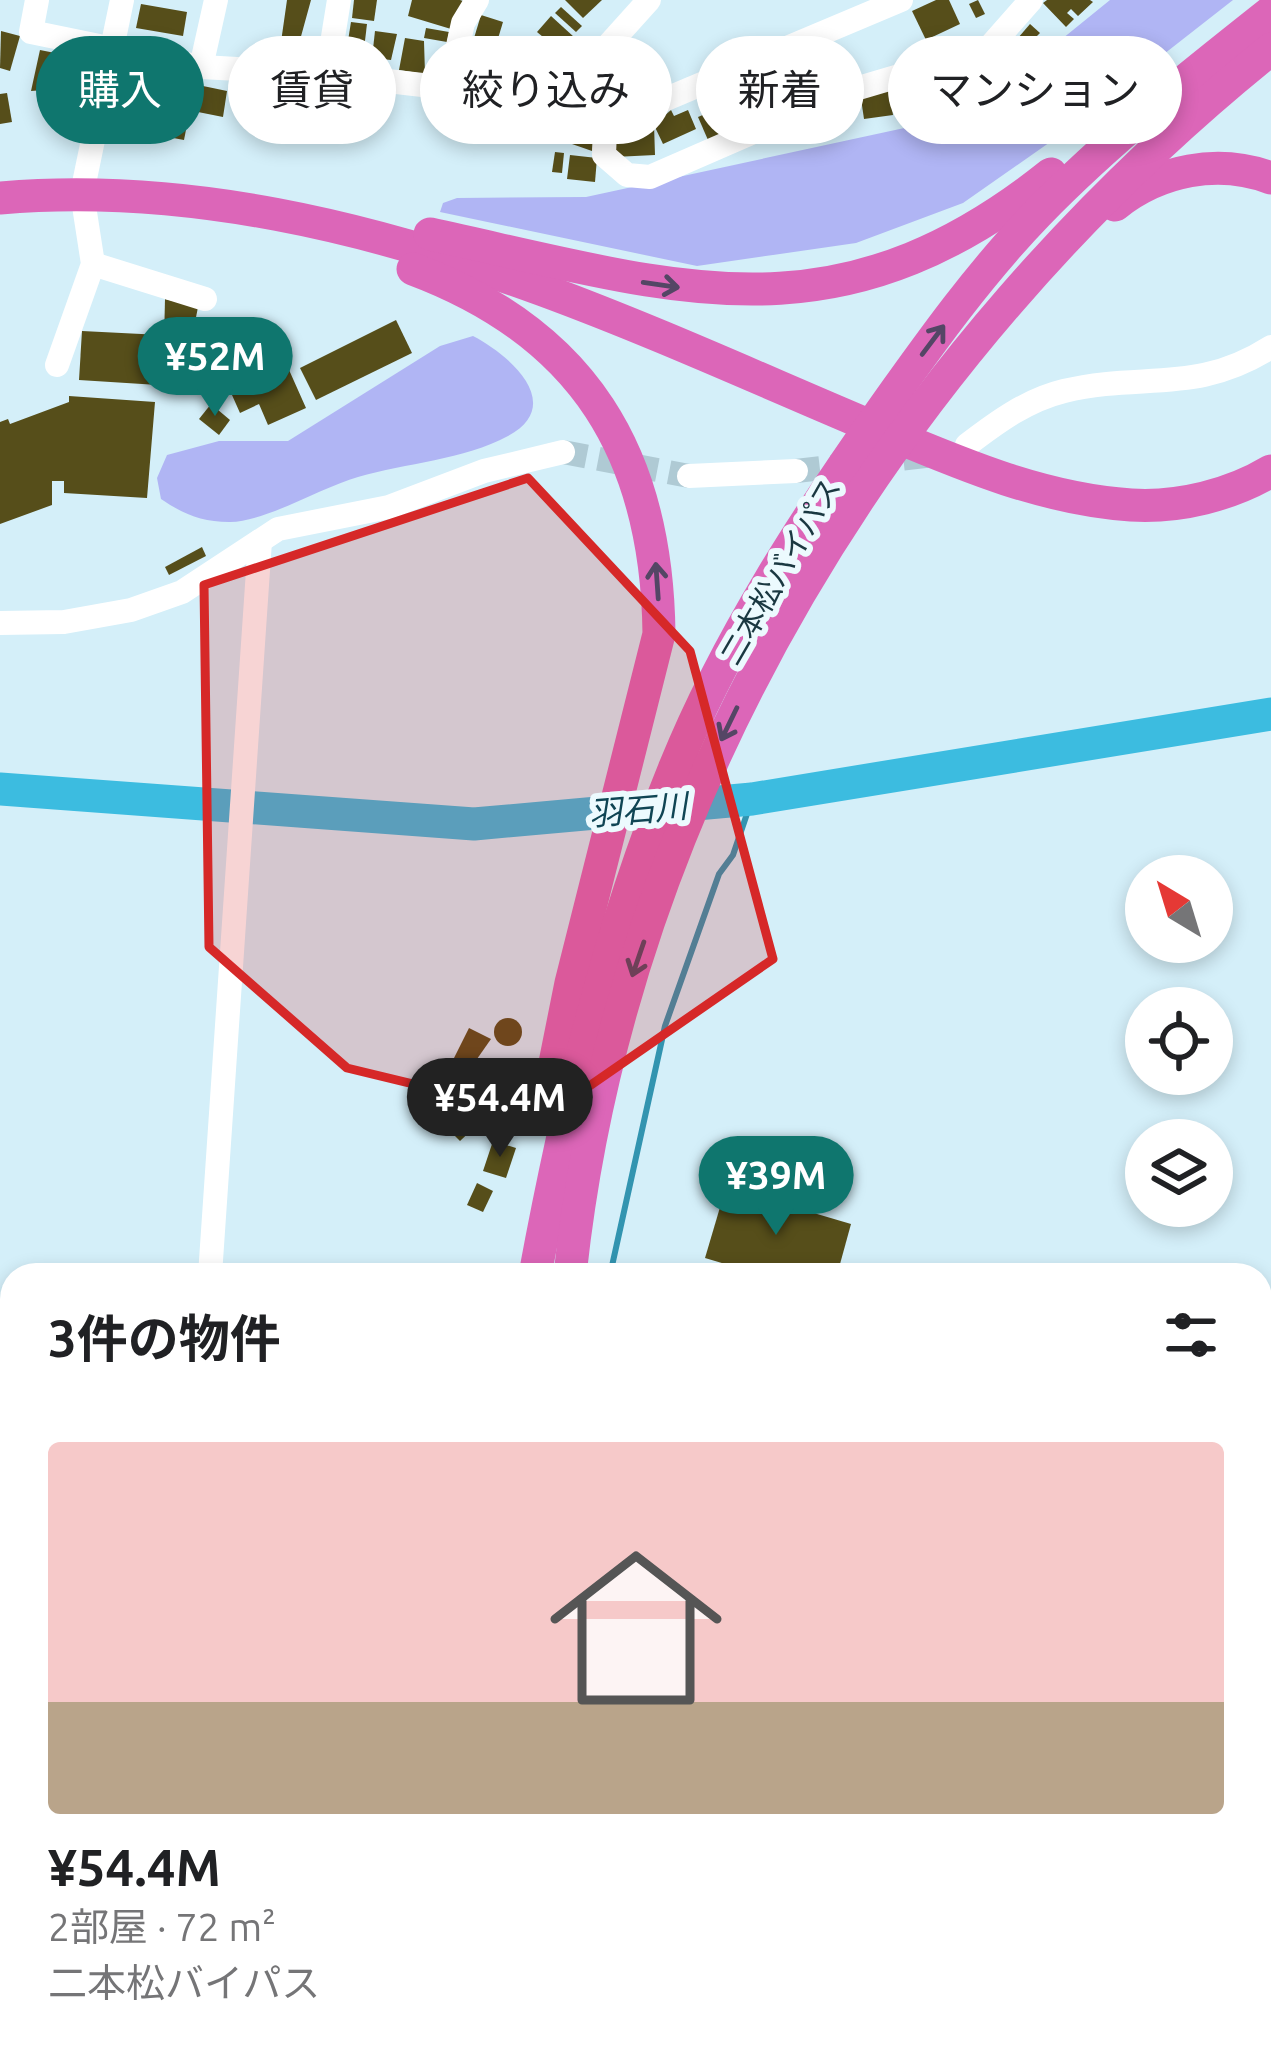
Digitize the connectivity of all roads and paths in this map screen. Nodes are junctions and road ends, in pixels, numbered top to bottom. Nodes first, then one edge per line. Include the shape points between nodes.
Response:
1 (37, 0) edge
2 (122, 0) edge
3 (217, 0) edge
4 (339, 0) edge
5 (477, 0) edge
6 (649, 0) edge
7 (901, 0) edge
8 (1031, 0) edge
9 (1267, 0) edge
10 (1271, 12) edge
11 (47, 36) edge
12 (115, 36) edge
13 (334, 36) edge
14 (460, 36) edge
15 (617, 36) edge
16 (1271, 49) edge
17 (204, 54) edge
18 (672, 100) edge
19 (92, 144) edge
20 (604, 144) edge
21 (1271, 178) edge
22 (82, 193) junction
23 (137, 196) junction
24 (0, 198) edge
25 (243, 210) junction
26 (341, 216) junction
27 (94, 264) junction
28 (1023, 286) junction
29 (206, 299) dead end
30 (1264, 352) edge
31 (57, 365) dead end
32 (760, 371) junction
33 (1271, 381) edge
34 (967, 445) tunnel mouth
35 (563, 452) tunnel mouth
36 (1271, 454) edge
37 (796, 471) tunnel mouth
38 (1271, 471) edge
39 (689, 476) tunnel mouth
40 (260, 541) junction
41 (0, 623) edge
42 (691, 768) junction
43 (211, 1263) edge
44 (525, 1263) edge
45 (538, 1263) edge
46 (572, 1263) edge

1 - 11 street via 31,32
2 - 12 street
3 - 17 street
4 - 13 street
5 - 14 street
6 - 15 street
7 - 18 street
8 - 20 street via 987,50 860,86 650,177 627,175 604,155
26 -> 9 highway via 660,286 747,290 851,278 929,253 996,218
42 -> 10 highway, 二本松バイパス via 778,567 983,273 1127,129
16 - 28 highway, 二本松バイパス via 1138,163
19 - 22 street
21 - 28 highway via 1226,169 1156,179
22 - 23 highway
22 - 24 highway
22 - 27 street
23 - 25 highway
23 - 26 highway via 186,194
25 - 32 highway via 335,225 543,290
44 -> 25 highway via 540,1134 659,634 650,523 616,429 570,365 503,310 332,237 262,223
26 - 32 highway via 557,282
27 - 29 street
27 - 31 street
28 -> 42 highway, 二本松バイパス via 949,374 834,538
30 - 33 street
30 - 34 street via 1189,382 1040,398
32 - 36 highway via 1049,477 1172,488 1232,474
32 - 38 highway via 947,458 1050,493 1159,505 1194,501
35 - 40 street
37 - 39 street
40 - 41 street via 153,604 76,620
40 - 43 street
42 - 45 highway, 二本松バイパス via 641,855 564,1122
42 -> 46 highway, 二本松バイパス via 675,848 604,1080

